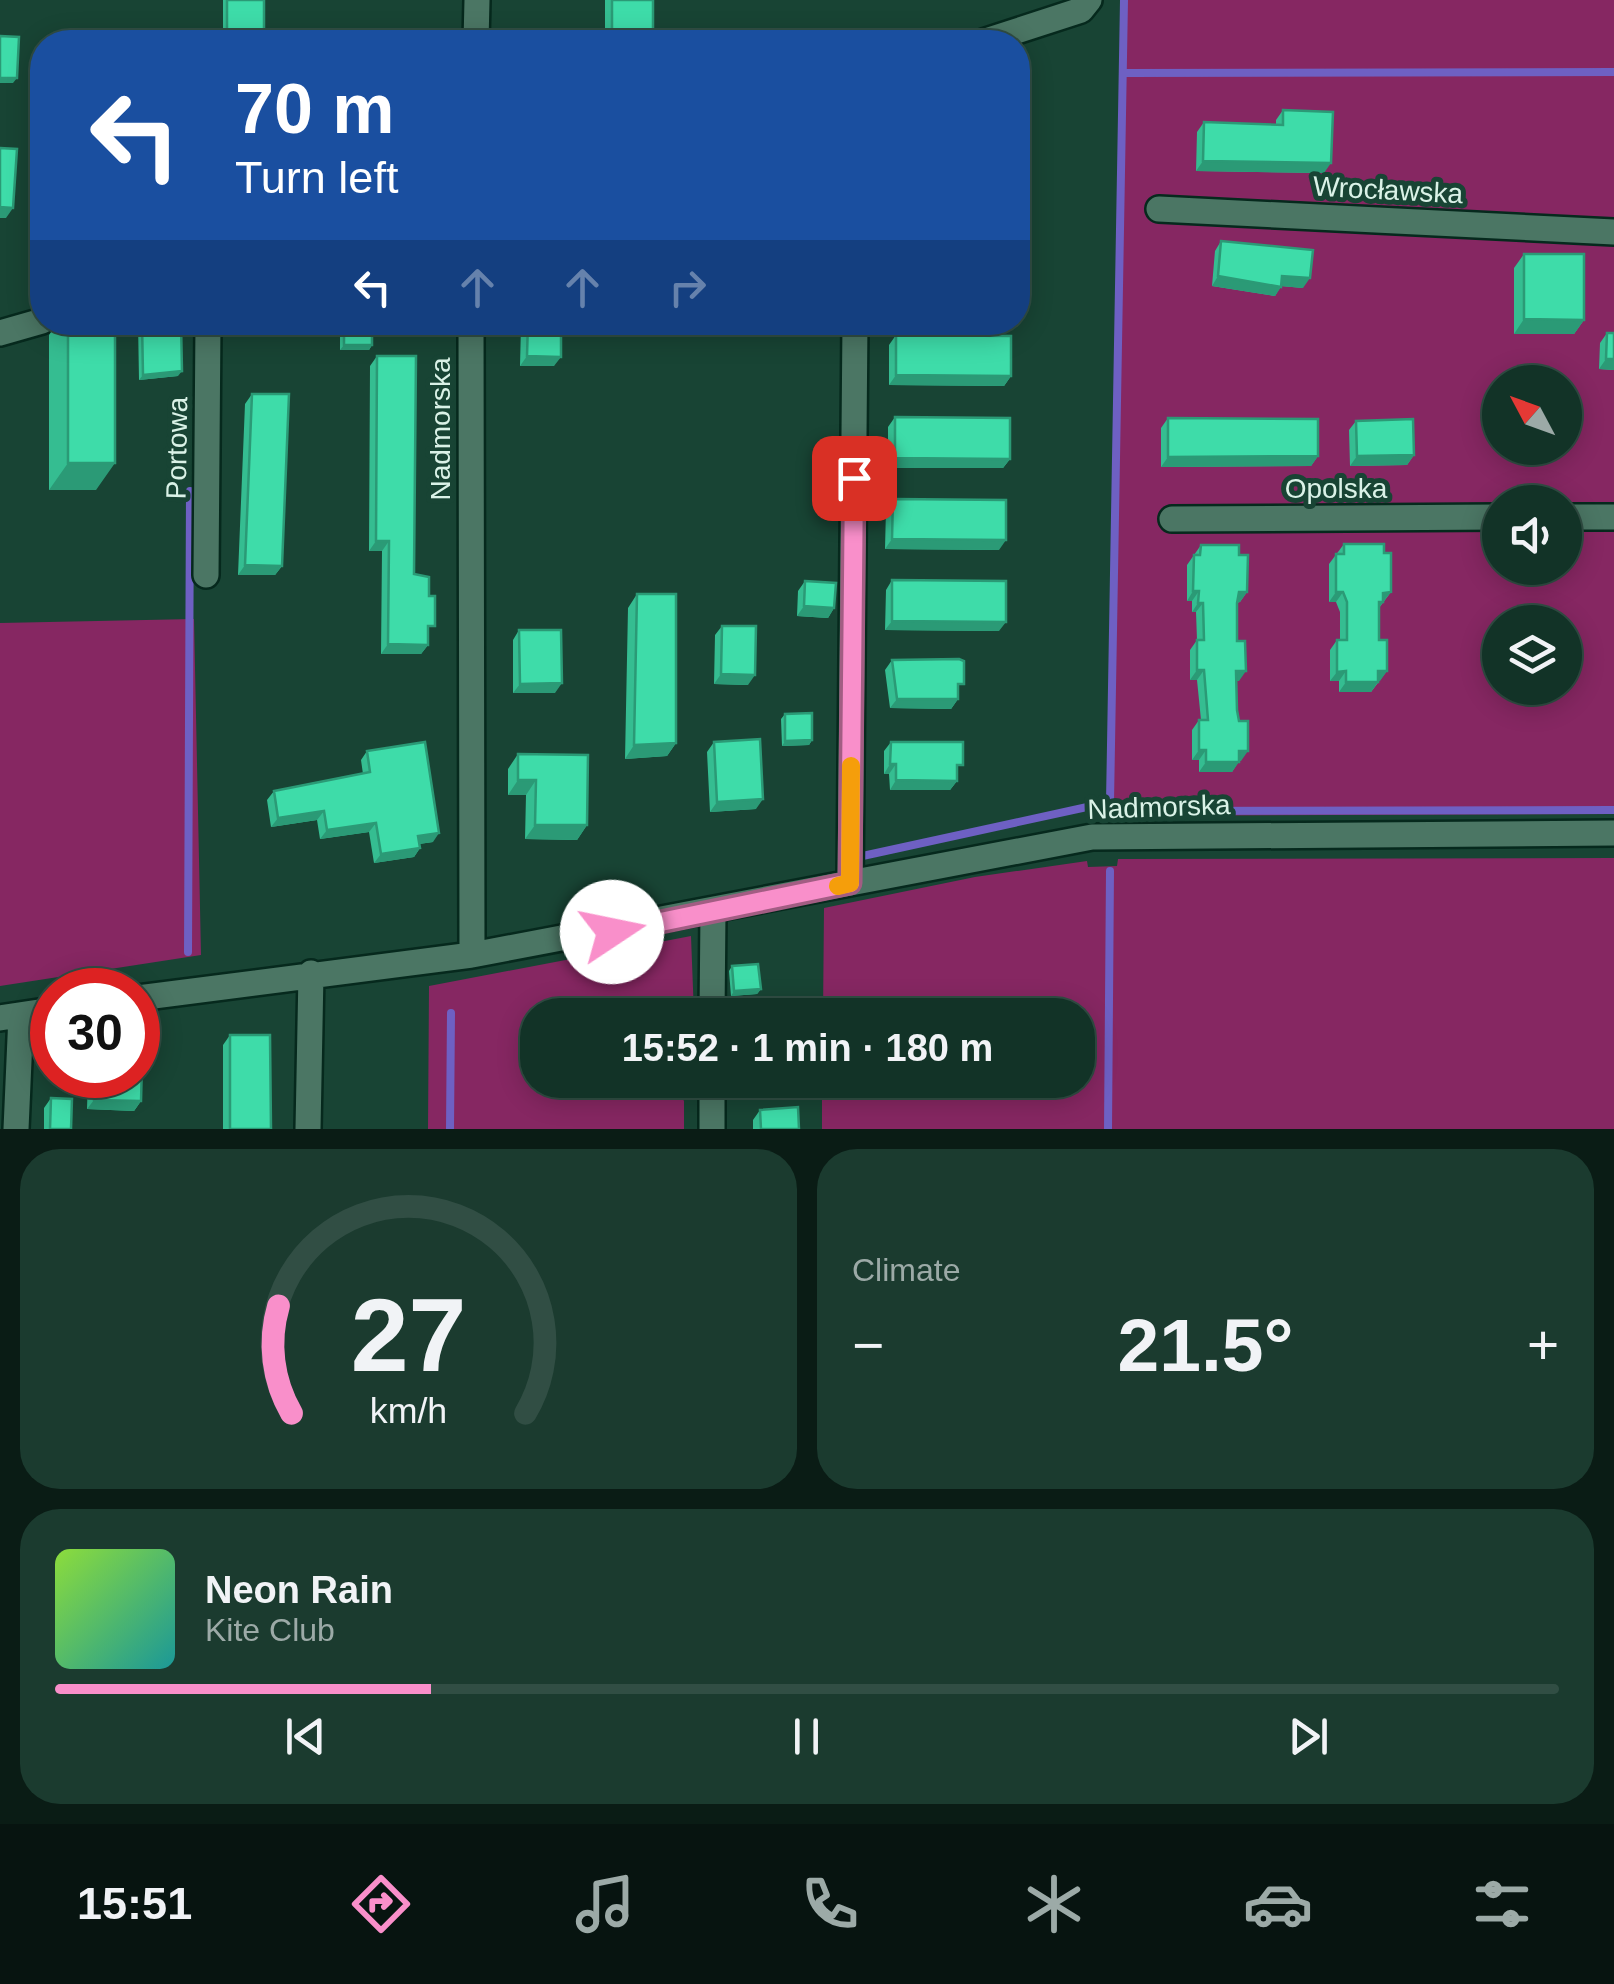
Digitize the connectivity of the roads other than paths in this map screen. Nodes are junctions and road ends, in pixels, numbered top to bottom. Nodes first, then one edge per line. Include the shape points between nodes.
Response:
1 (477, 0) edge
2 (1089, 0) edge
3 (476, 30) edge
4 (1020, 30) edge
5 (1159, 209) dead end
6 (1614, 232) edge
7 (30, 325) edge
8 (0, 334) edge
9 (208, 335) edge
10 (471, 335) edge
11 (855, 335) edge
12 (1582, 517) edge
13 (1614, 517) edge
14 (1482, 518) edge
15 (1172, 519) dead end
16 (206, 575) dead end
17 (1614, 834) edge
18 (850, 883) junction
19 (713, 912) junction
20 (472, 955) junction
21 (311, 973) junction
22 (160, 995) edge
23 (712, 998) edge
24 (10, 1016) edge
25 (712, 1098) edge
26 (16, 1129) edge
27 (308, 1129) edge
28 (712, 1129) edge

1 - 3 street
2 - 4 street via 1081,10
5 - 6 street, Wrocławska
7 - 8 street
9 - 16 street, Portowa
10 - 20 street, Nadmorska
11 - 18 street
12 - 13 street
14 - 15 street, Opolska
17 - 18 street, Nadmorska via 1092,837
18 - 19 street, Nadmorska
19 - 20 street, Nadmorska
19 - 23 street
20 - 21 street, Nadmorska
21 - 22 street, Nadmorska
21 - 27 street
24 - 26 street
25 - 28 street

